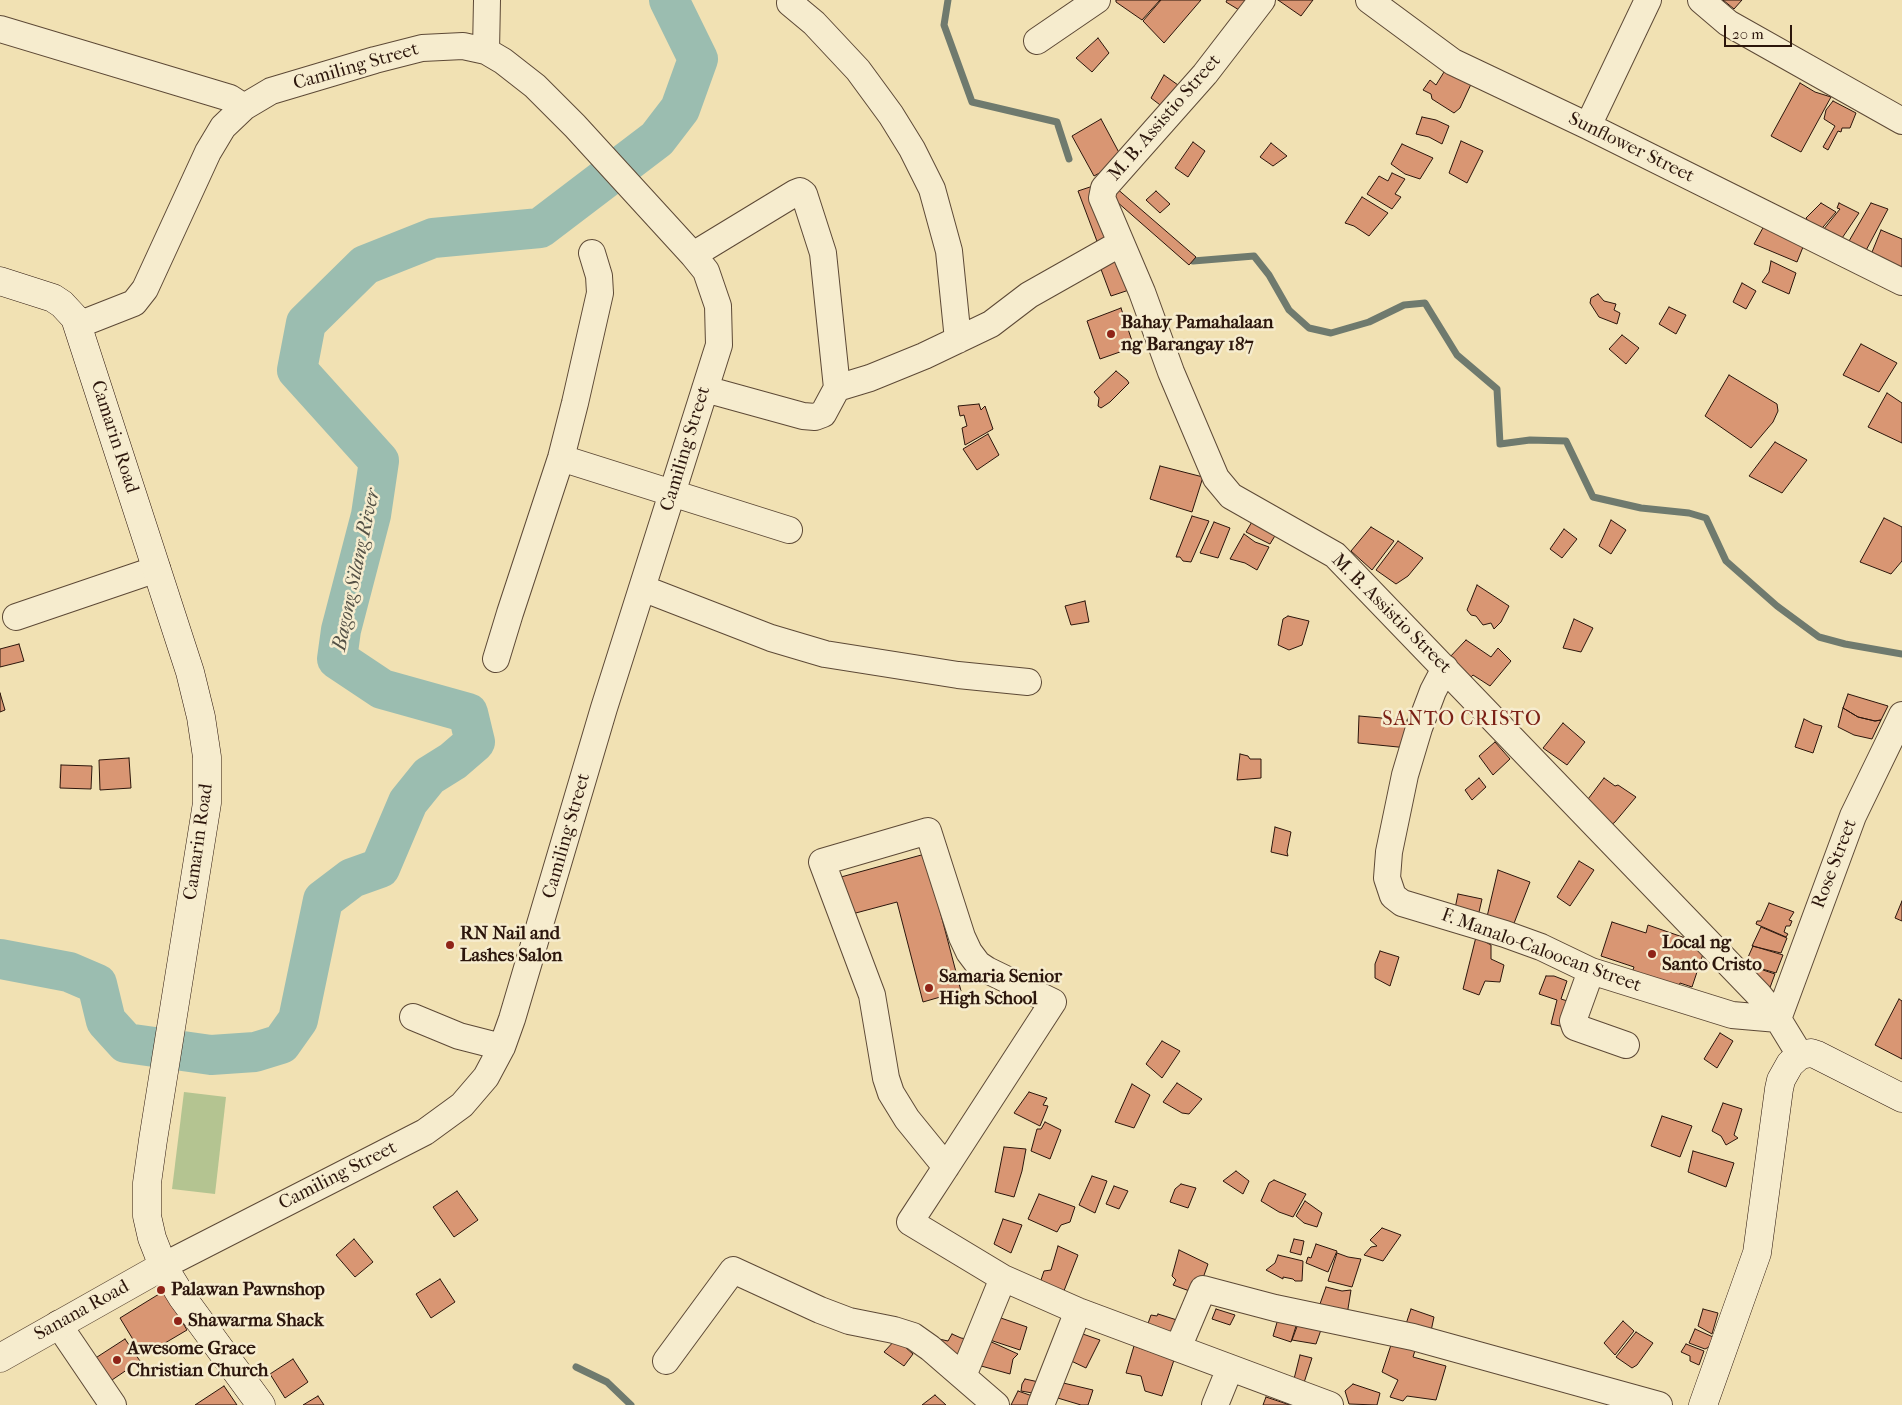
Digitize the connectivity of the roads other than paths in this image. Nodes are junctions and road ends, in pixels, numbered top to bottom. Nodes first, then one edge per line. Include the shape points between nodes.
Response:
1 (487, 0) edge
2 (1097, 0) edge
3 (1262, 0) edge
4 (1369, 0) edge
5 (1648, 0) edge
6 (1701, 0) edge
7 (790, 4) dead end
8 (0, 29) edge
9 (1037, 41) dead end
10 (486, 52) junction
11 (244, 107) junction
12 (1902, 122) edge
13 (1588, 126) junction
14 (1121, 243) junction
15 (592, 253) dead end
16 (693, 255) junction
17 (0, 282) edge
18 (1902, 282) edge
19 (78, 325) junction
20 (958, 340) junction
21 (837, 388) junction
22 (705, 389) junction
23 (561, 458) junction
24 (672, 493) junction
25 (788, 530) dead end
26 (157, 569) junction
27 (642, 588) junction
28 (16, 617) dead end
29 (496, 659) dead end
30 (1445, 668) junction
31 (1028, 682) dead end
32 (1902, 714) edge
33 (1591, 972) junction
34 (413, 1018) dead end
35 (1778, 1019) junction
36 (1626, 1045) dead end
37 (502, 1047) junction
38 (1800, 1055) junction
39 (1902, 1098) edge
40 (946, 1167) junction
41 (163, 1266) junction
42 (1003, 1278) junction
43 (1078, 1311) junction
44 (58, 1324) junction
45 (1178, 1348) junction
46 (0, 1358) edge
47 (666, 1361) dead end
48 (1230, 1368) junction
49 (963, 1376) junction
50 (113, 1405) edge
51 (261, 1405) edge
52 (996, 1405) edge
53 (1042, 1405) edge
54 (1215, 1405) edge
55 (1330, 1405) edge
56 (1659, 1405) edge
57 (1703, 1405) edge

1 - 10 street
2 - 9 street
3 - 14 street, M. B. Assistio Street via 1206,74 1104,188 1102,198
4 - 13 street, Sunflower Street via 1453,62
5 - 13 street
6 - 12 street via 1728,23
7 - 20 street via 814,23 858,70 891,115 928,181 949,251
8 - 11 street via 230,98
10 - 11 street, Camiling Street via 463,46 422,48 271,91
10 - 16 street, Camiling Street via 504,61 535,86
11 - 19 street, Camiling Street via 223,127 208,152 145,288 134,303
13 - 18 street, Sunflower Street
14 - 20 street via 1030,295 991,324
14 - 30 street, M. B. Assistio Street via 1216,478 1231,496 1335,555
15 - 23 street via 600,293
16 - 21 street via 795,193 800,191 804,194 823,253
16 - 22 street, Camiling Street via 706,271 718,306 718,345
17 - 19 main road, Camarin Road via 58,301
19 - 26 main road, Camarin Road
20 - 21 street via 906,364
21 - 22 street via 823,414 815,417
22 - 24 street, Camiling Street
23 - 24 street
23 - 29 street
24 - 25 street
24 - 27 street, Camiling Street
26 - 28 street
26 - 41 main road, Camarin Road via 201,717 208,779 207,803 146,1199 152,1238
27 - 31 street via 771,638 825,654
27 - 37 street, Camiling Street
30 - 33 street, F. Manalo-Caloocan Street via 1419,728 1406,775 1389,852 1387,878 1393,896 1402,903 1541,947
30 - 35 street, M. B. Assistio Street
32 - 35 street, Rose Street via 1853,816
33 - 35 street, F. Manalo-Caloocan Street via 1732,1015
33 - 36 street via 1573,1021 1574,1027
34 - 37 street via 459,1036
35 - 38 street, M. B. Assistio Street
37 - 41 street, Camiling Street via 486,1077 462,1105 424,1132
38 - 39 main road via 1811,1053 1823,1057
38 - 57 main road via 1790,1064 1781,1080 1757,1253
40 - 40 street via 1053,1002 987,970 969,952 928,831 822,862 872,995 891,1093 907,1119
40 - 42 street via 910,1222
41 - 44 main road, Sanana Road
41 - 51 main road, Camarin Road
42 - 43 street
42 - 49 street
43 - 45 street
43 - 53 street
44 - 46 main road, Sanana Road
44 - 50 street
45 - 48 street
45 - 56 street via 1203,1289 1413,1337
47 - 49 street via 733,1270 841,1318 913,1336
48 - 54 street
48 - 55 street
49 - 52 street

